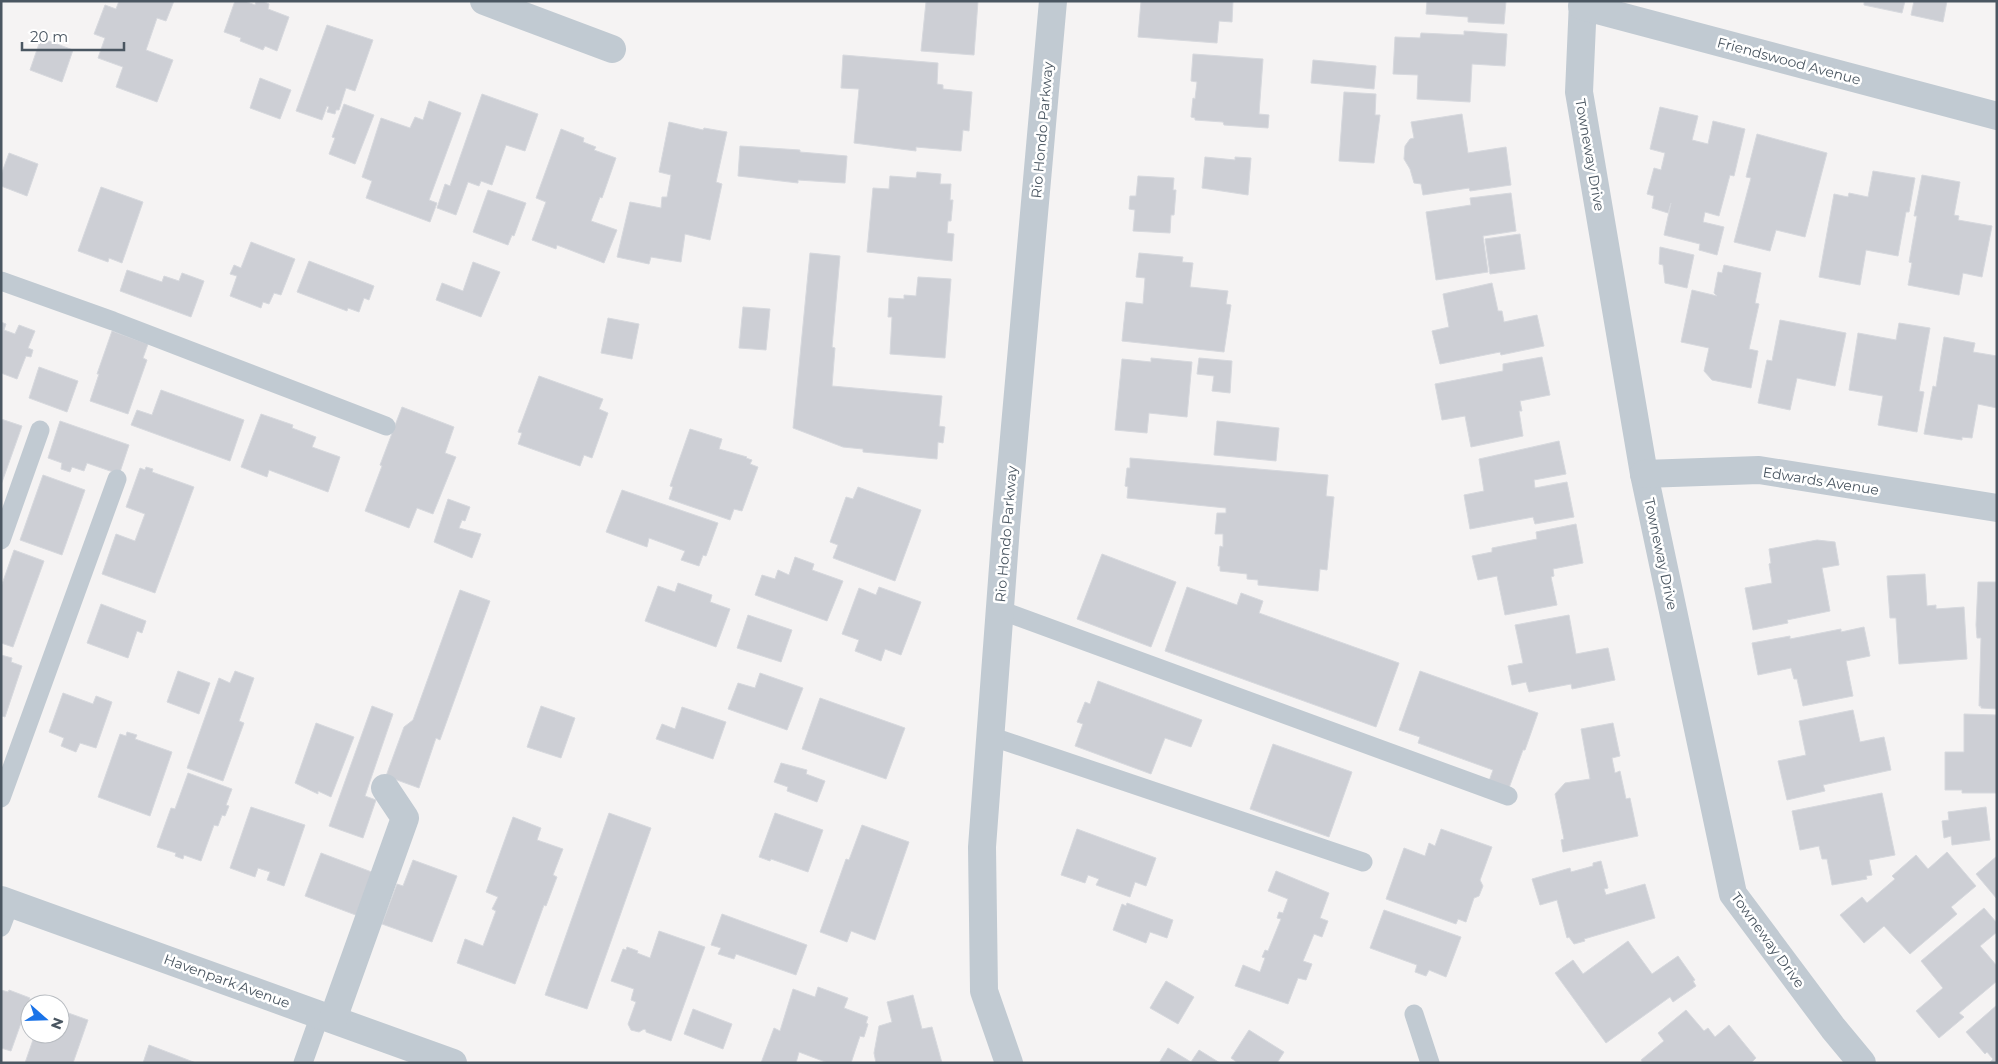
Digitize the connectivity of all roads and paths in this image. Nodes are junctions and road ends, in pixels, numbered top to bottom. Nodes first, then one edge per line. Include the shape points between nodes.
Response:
1 (484, 1) edge
2 (1053, 1) edge
3 (1582, 4) edge
4 (612, 49) dead end
5 (1997, 116) edge
6 (1, 281) edge
7 (386, 426) dead end
8 (40, 430) dead end
9 (1644, 474) junction
10 (117, 479) dead end
11 (1997, 508) edge
12 (1, 540) edge
13 (1000, 610) junction
14 (990, 736) junction
15 (385, 788) dead end
16 (1508, 796) dead end
17 (1, 798) edge
18 (1363, 862) dead end
19 (4, 910) edge
20 (1414, 1014) dead end
21 (326, 1017) junction
22 (303, 1063) edge
23 (452, 1063) edge
24 (1009, 1063) edge
25 (1430, 1063) edge
26 (1862, 1063) edge

1 - 4 street
2 - 13 street, Rio Hondo Parkway
3 - 5 street, Friendswood Avenue
3 - 9 street, Towneway Drive via 1579,92
6 - 7 lane
8 - 12 lane
9 - 11 street, Edwards Avenue via 1759,470
9 - 26 street, Towneway Drive via 1733,894
10 - 17 lane
13 - 14 street, Rio Hondo Parkway
13 - 16 lane
14 - 18 lane
14 - 24 street, Rio Hondo Parkway via 982,847 984,991
15 - 21 street via 405,818
19 - 21 street, Havenpark Avenue
20 - 25 lane
21 - 22 lane
21 - 23 street, Havenpark Avenue

